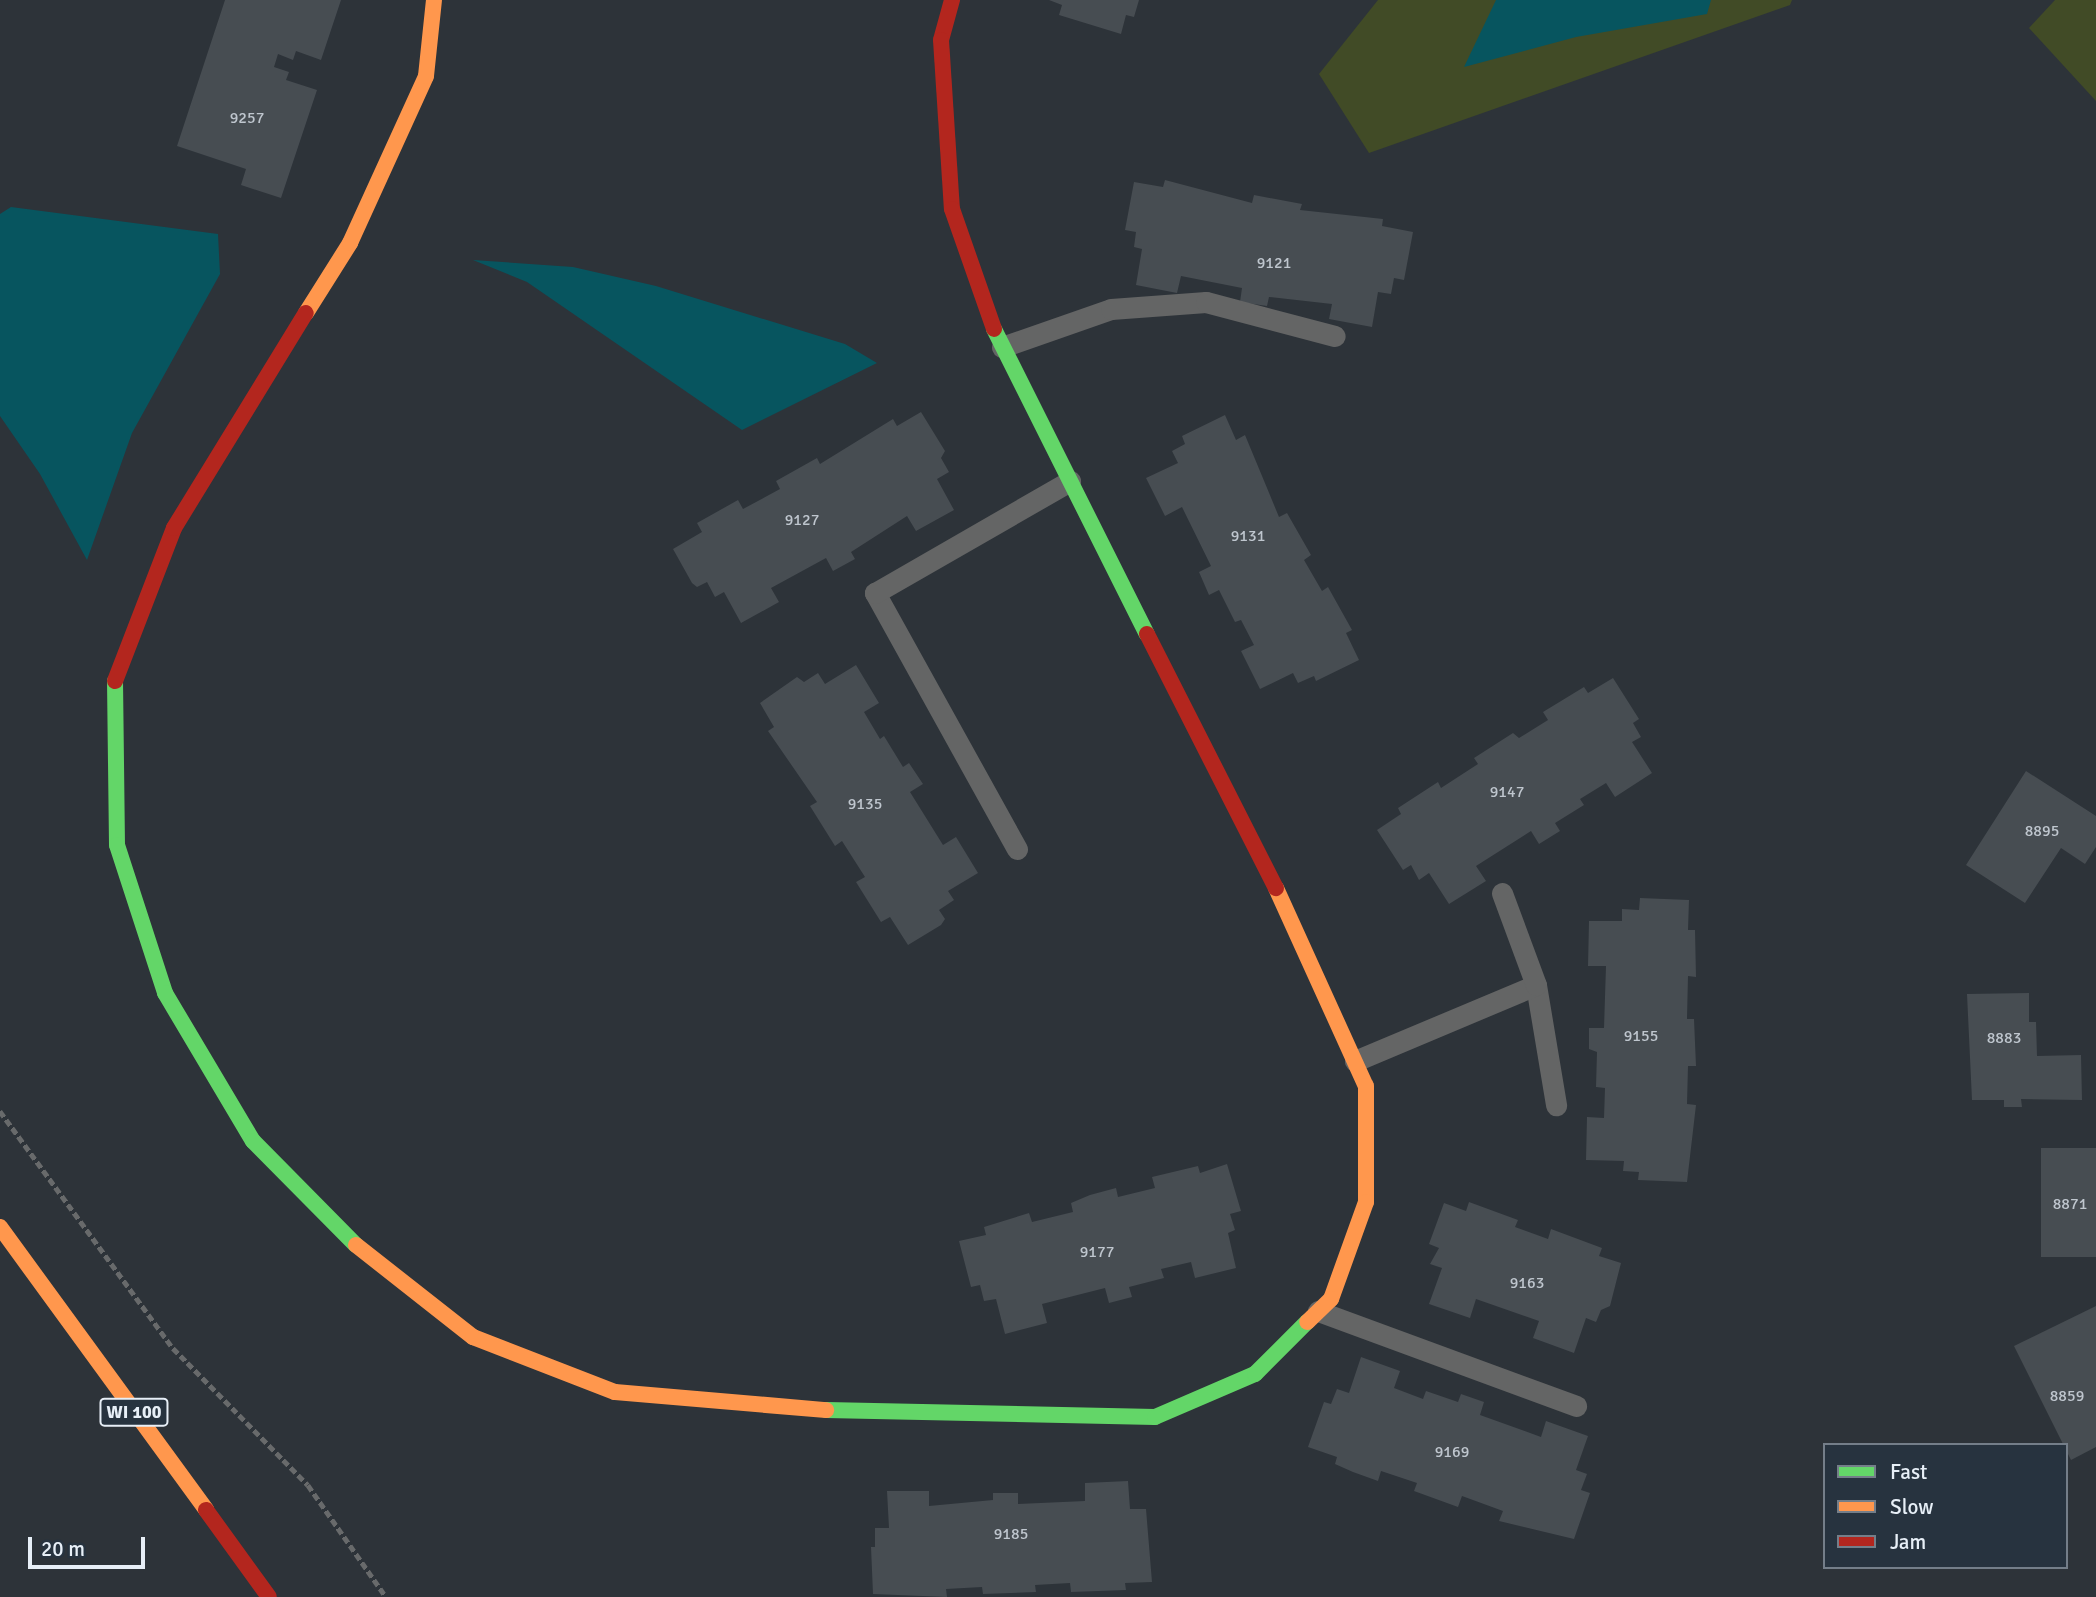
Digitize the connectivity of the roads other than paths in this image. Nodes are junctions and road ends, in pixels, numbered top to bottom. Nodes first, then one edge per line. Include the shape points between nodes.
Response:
1 (434, 0) edge
2 (952, 0) edge
3 (1335, 336) dead end
4 (1002, 348) junction
5 (1070, 481) junction
6 (1017, 849) dead end
7 (1502, 893) dead end
8 (1536, 985) junction
9 (1355, 1061) junction
10 (1556, 1105) dead end
11 (0, 1227) edge
12 (1318, 1311) junction
13 (1576, 1406) dead end
14 (268, 1597) edge

1 - 12 street via 426,76 355,231 174,528 115,681 117,845 165,993 253,1141 370,1259 473,1337 615,1392 805,1410 1155,1418 1255,1374
2 - 4 street via 942,40 952,209
3 - 4 lane via 1206,302 1111,309
4 - 5 street
5 - 6 lane via 875,593
5 - 9 street via 1310,956
7 - 8 lane
8 - 9 lane
8 - 10 lane
9 - 12 street via 1366,1086 1366,1202 1331,1299
11 - 14 street, WI 100
12 - 13 lane

